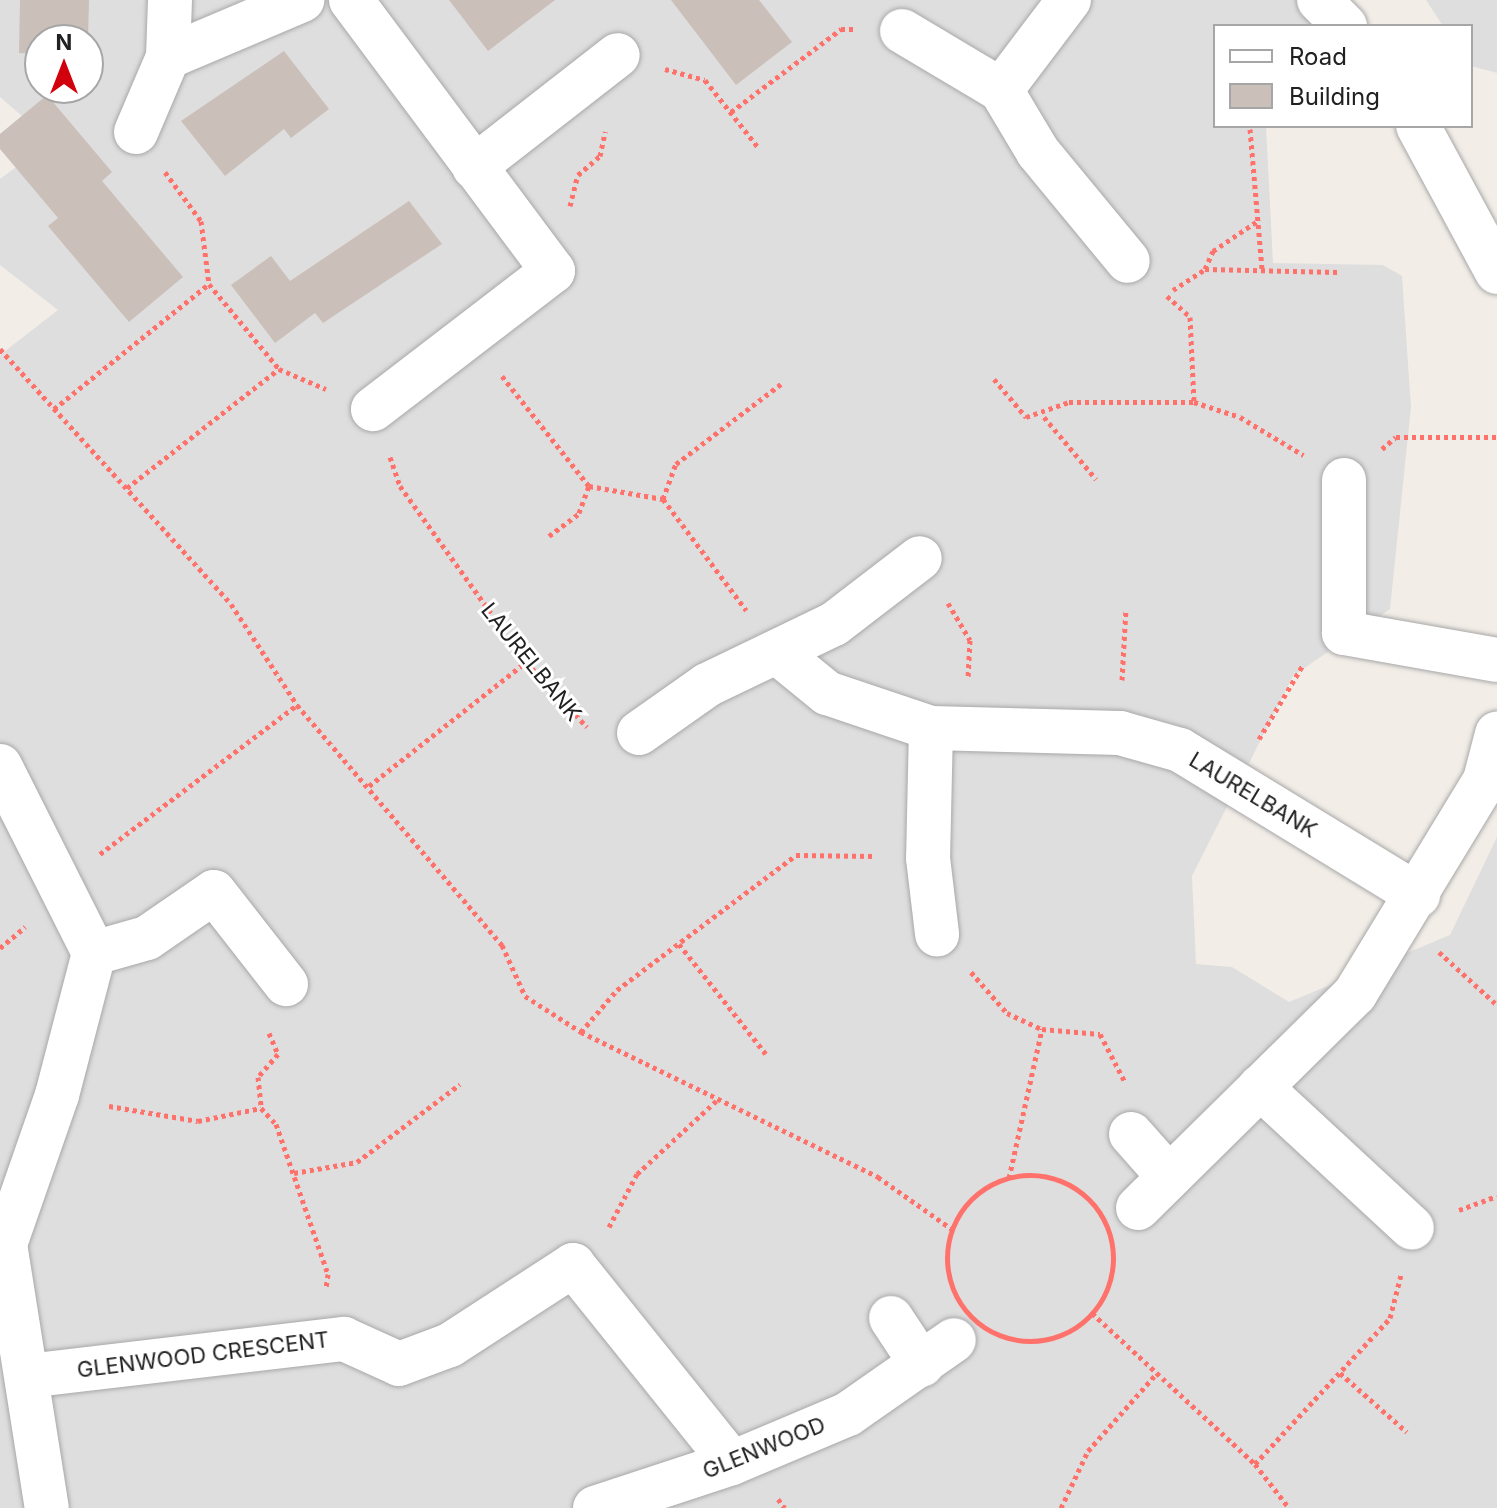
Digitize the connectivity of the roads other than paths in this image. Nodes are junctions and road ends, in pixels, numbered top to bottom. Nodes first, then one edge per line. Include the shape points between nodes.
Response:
1 (170, 0) edge
2 (302, 0) edge
3 (351, 0) edge
4 (1069, 0) edge
5 (1319, 0) edge
6 (1343, 24) edge
7 (902, 31) road end
8 (618, 55) road end
9 (168, 57) junction
10 (1001, 90) junction
11 (1419, 128) edge
12 (136, 132) road end
13 (474, 167) junction
14 (1128, 261) road end
15 (1497, 272) edge
16 (373, 409) road end
17 (1344, 480) road end
18 (920, 558) road end
19 (779, 654) junction
20 (1497, 660) edge
21 (948, 729) junction
22 (639, 733) road end
23 (1497, 734) edge
24 (0, 766) edge
25 (1410, 907) junction
26 (937, 934) road end
27 (94, 953) junction
28 (286, 984) road end
29 (1260, 1087) junction
30 (1131, 1134) road end
31 (1169, 1177) junction
32 (1138, 1208) dead end
33 (1412, 1228) road end
34 (2, 1245) edge
35 (891, 1318) dead end
36 (27, 1376) junction
37 (732, 1463) junction
38 (47, 1508) edge
39 (595, 1508) edge

1 - 9 street
2 - 9 street
3 - 13 street
4 - 10 street
5 - 6 street
7 - 10 street
8 - 13 street
9 - 12 street
10 - 14 street via 1038,152
11 - 15 street
13 - 16 street via 553,271
17 - 20 street via 1344,633
18 - 19 street via 834,624
19 - 21 street, LAURELBANK via 827,693
19 - 22 street via 707,685
21 - 25 street, LAURELBANK via 1120,733 1180,750
21 - 26 street via 928,858
23 - 25 street via 1485,780
24 - 27 street via 67,890
25 - 29 street via 1355,994
27 - 28 street via 147,938 214,892
27 - 34 street via 57,1095
29 - 31 street
29 - 33 street
30 - 31 street
31 - 32 street
34 - 36 street
35 - 37 street, GLENWOOD via 938,1353 848,1414
36 - 37 street, GLENWOOD CRESCENT via 331,1340 399,1364 450,1345 573,1265
36 - 38 street
37 - 39 street, GLENWOOD

